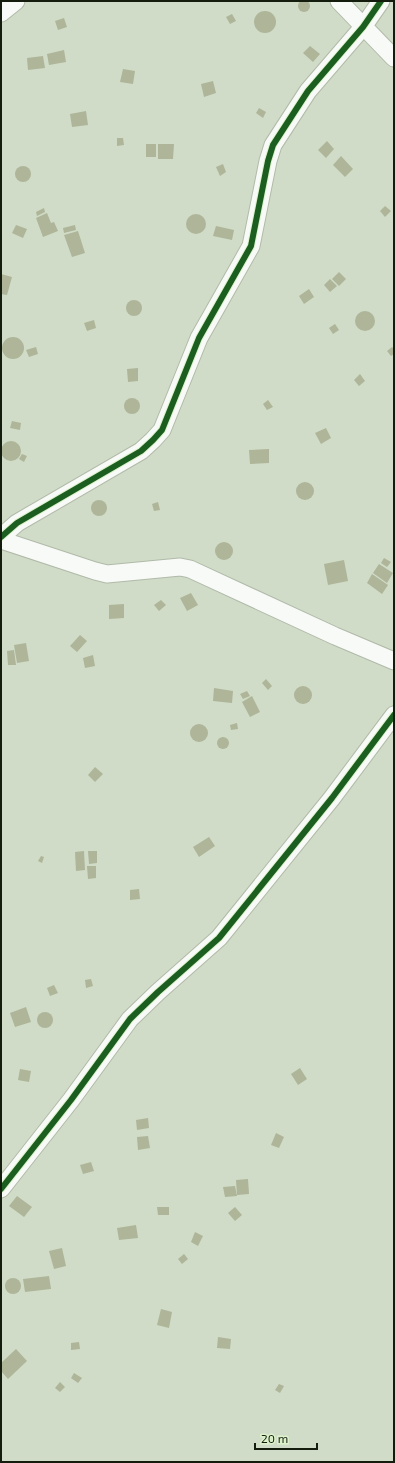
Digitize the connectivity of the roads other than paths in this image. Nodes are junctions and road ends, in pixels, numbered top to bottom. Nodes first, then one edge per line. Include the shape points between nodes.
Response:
1 (16, 1) edge
2 (339, 1) edge
3 (381, 1) edge
4 (1, 13) edge
5 (363, 27) junction
6 (394, 58) edge
7 (1, 539) edge
8 (394, 661) edge
9 (394, 715) edge
10 (1, 1189) edge

1 - 4 street
2 - 5 street
3 - 5 street
5 - 6 street
5 - 7 street via 308,91 273,145 250,246 199,338 162,430 141,452 17,523
7 - 8 street via 107,574 180,567 190,569
9 - 10 street via 332,798 219,938 130,1019

